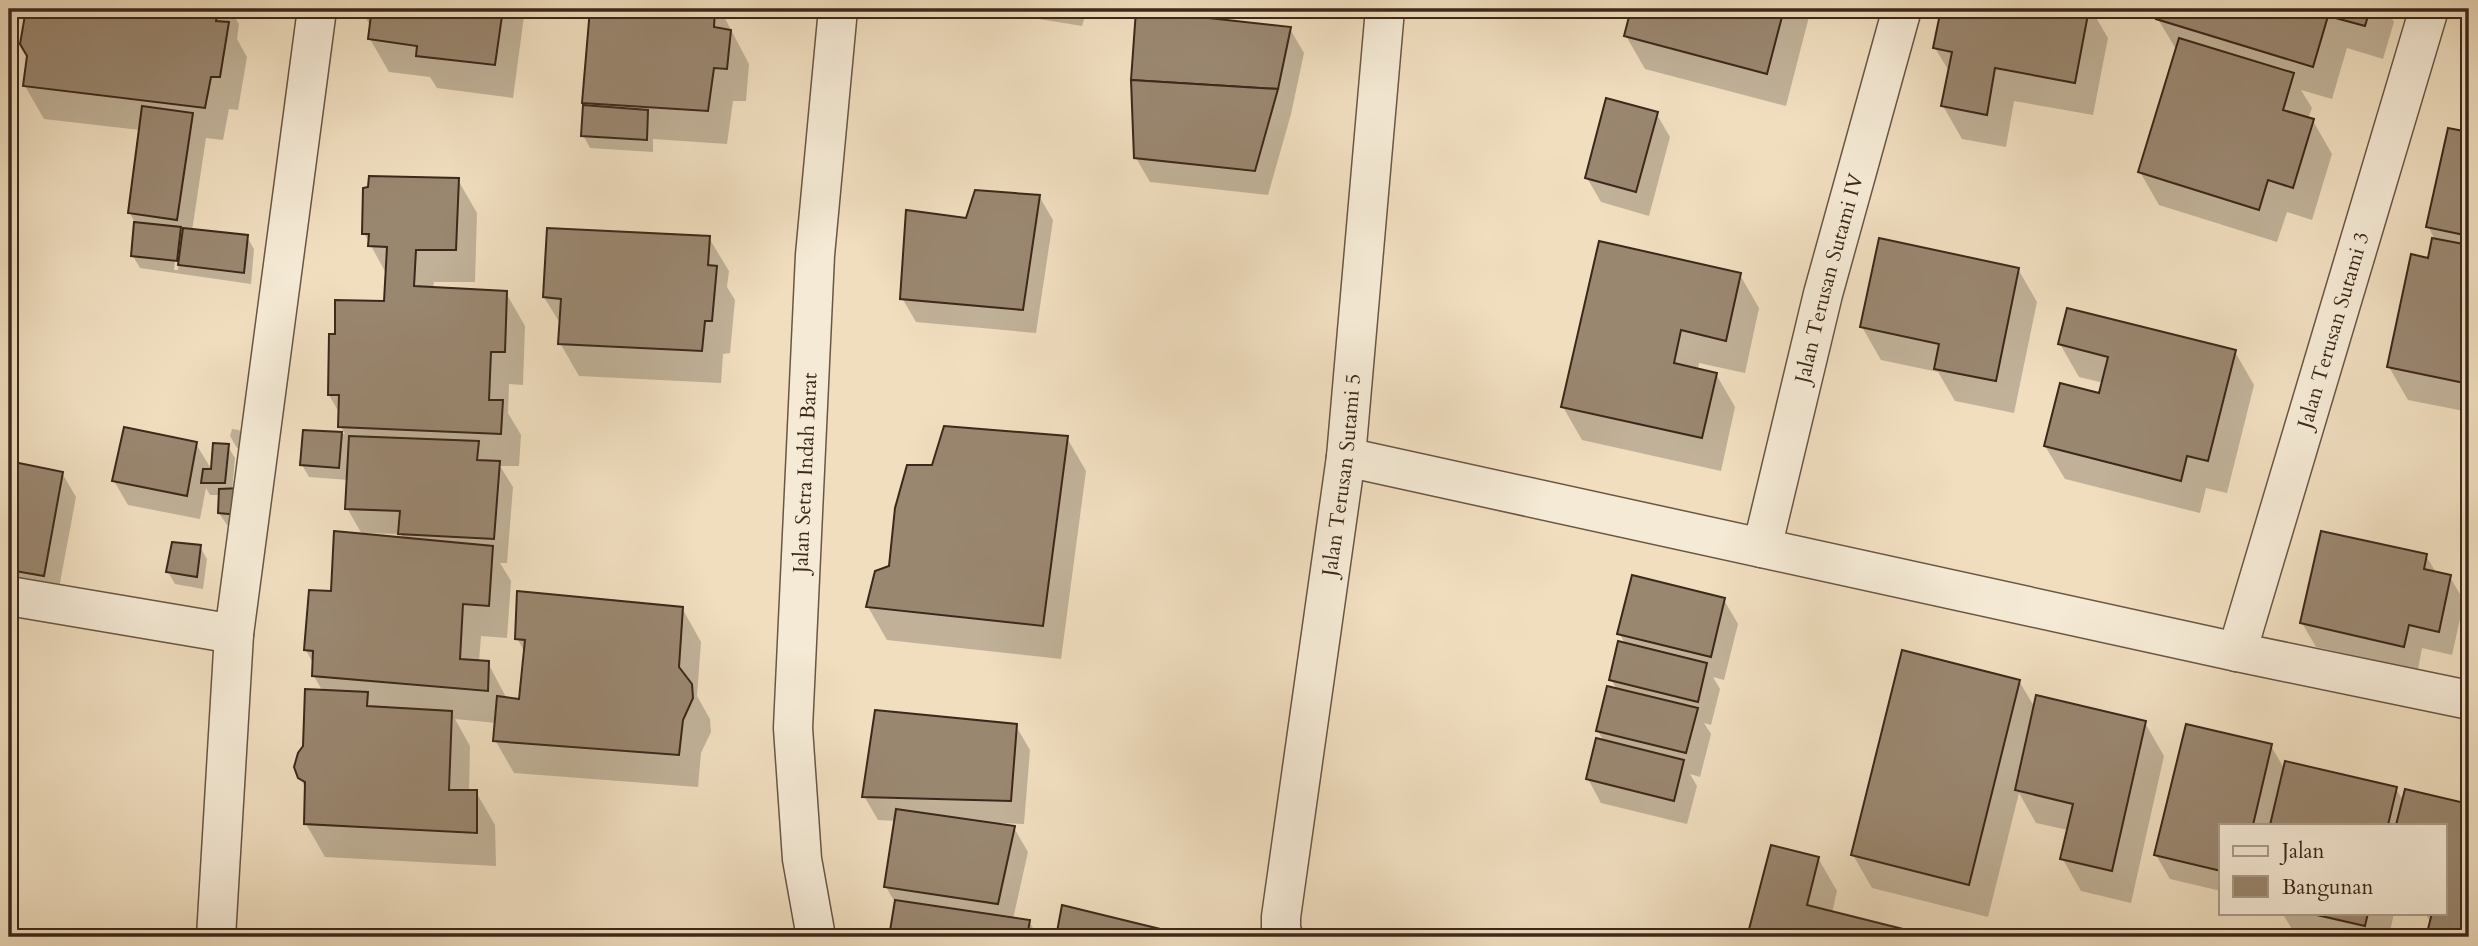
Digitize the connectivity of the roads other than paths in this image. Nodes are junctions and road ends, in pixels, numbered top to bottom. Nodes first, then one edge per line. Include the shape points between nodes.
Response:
1 (317, 9) edge
2 (838, 9) edge
3 (1385, 9) edge
4 (1902, 9) edge
5 (2429, 9) edge
6 (1346, 457) junction
7 (1762, 548) junction
8 (9, 596) edge
9 (234, 634) junction
10 (2237, 652) junction
11 (2469, 700) edge
12 (216, 937) edge
13 (816, 937) edge
14 (1284, 937) edge

1 - 9 street
2 - 13 street, Jalan Setra Indah Barat via 815,255 793,728 802,859
3 - 6 street, Jalan Terusan Sutami 5
4 - 7 street, Jalan Terusan Sutami IV via 1823,294
5 - 10 street, Jalan Terusan Sutami 3
6 - 7 street
6 - 14 street, Jalan Terusan Sutami 5 via 1281,917
7 - 10 street
8 - 9 street
9 - 12 street
10 - 11 street

